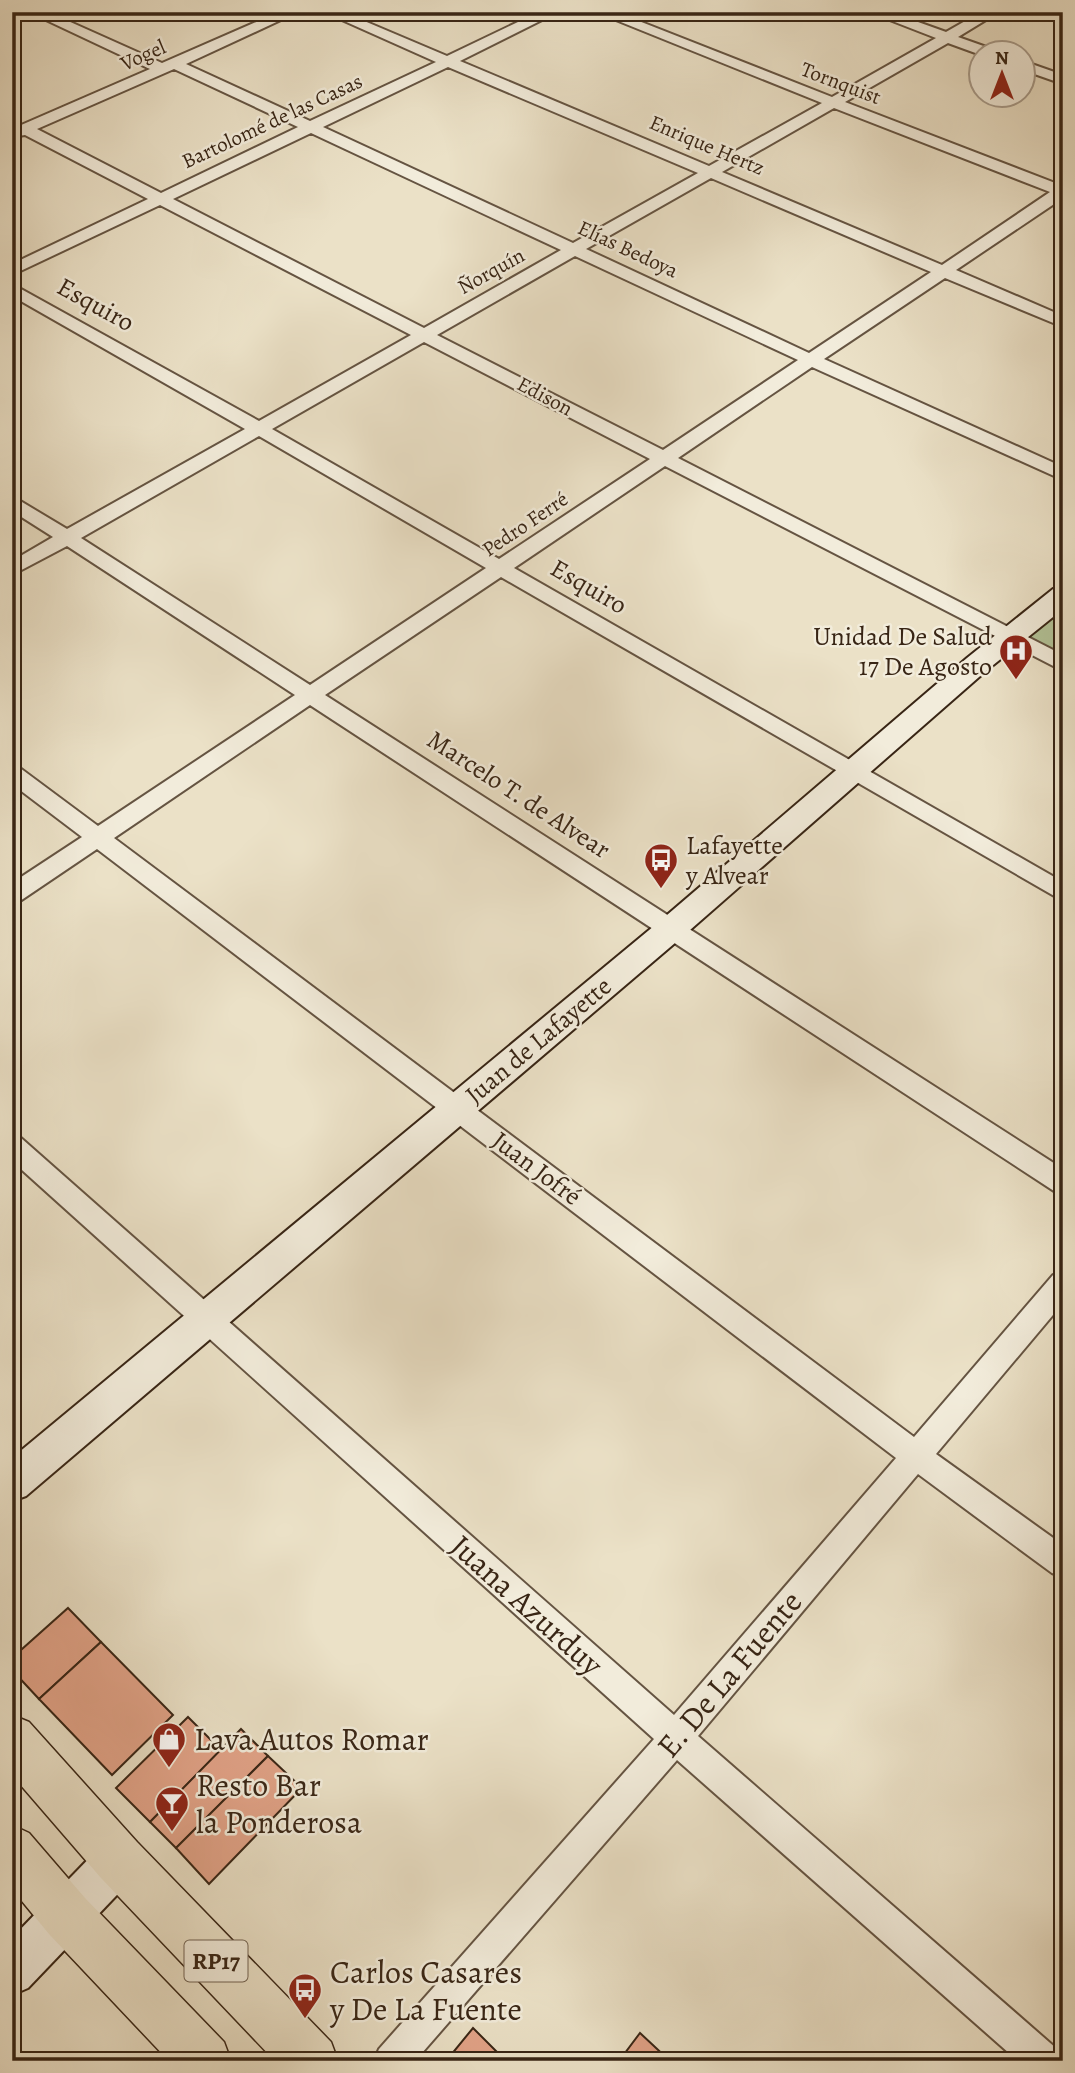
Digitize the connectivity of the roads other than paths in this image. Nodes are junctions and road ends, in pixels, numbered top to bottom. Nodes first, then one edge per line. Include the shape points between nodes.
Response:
1 (36, 12) edge
2 (291, 12) edge
3 (331, 12) edge
4 (551, 12) edge
5 (603, 12) edge
6 (876, 12) edge
7 (992, 12) edge
8 (949, 38) junction
9 (967, 45) edge
10 (449, 61) junction
11 (169, 67) junction
12 (1036, 70) edge
13 (1063, 80) edge
14 (835, 103) junction
15 (310, 127) junction
16 (19, 132) edge
17 (712, 172) junction
18 (1062, 192) edge
19 (160, 198) junction
20 (577, 250) junction
21 (12, 270) edge
22 (942, 271) junction
23 (12, 289) edge
24 (1063, 323) edge
25 (425, 334) junction
26 (811, 360) junction
27 (261, 429) junction
28 (663, 458) junction
29 (1063, 474) edge
30 (12, 502) edge
31 (68, 538) junction
32 (501, 568) junction
33 (12, 569) edge
34 (1063, 595) edge
35 (1011, 638) junction
36 (1063, 664) edge
37 (311, 695) junction
38 (852, 771) junction
39 (12, 773) edge
40 (98, 837) junction
41 (1063, 893) edge
42 (12, 895) edge
43 (671, 929) junction
44 (457, 1108) junction
45 (12, 1145) edge
46 (1063, 1182) edge
47 (1063, 1283) edge
48 (210, 1319) junction
49 (915, 1455) junction
50 (12, 1483) edge
51 (1063, 1563) edge
52 (676, 1738) junction
53 (12, 1740) edge
54 (12, 1850) edge
55 (119, 1860) junction
56 (67, 1916) junction
57 (12, 1972) edge
58 (205, 2061) edge
59 (312, 2061) edge
60 (391, 2061) edge
61 (1045, 2061) edge

1 - 11 street, Elías Bedoya
2 - 11 street, Vogel
3 - 10 street, Enrique Hertz
4 - 10 street, Bartolomé de las Casas
5 - 14 street, Tornquist
6 - 8 street
7 - 8 street, Ñorquín
8 - 9 street
8 - 14 street, Ñorquín
10 - 15 street, Bartolomé de las Casas
10 - 17 street, Enrique Hertz
11 - 15 street, Elías Bedoya
11 - 16 street, Vogel
12 - 13 street
14 - 17 street, Ñorquín
14 - 18 street, Tornquist
15 - 19 street, Bartolomé de las Casas
15 - 20 street, Elías Bedoya
16 - 19 street, Edison
17 - 20 street, Ñorquín
17 - 22 street, Enrique Hertz
18 - 22 street, Pedro Ferré
19 - 21 street, Bartolomé de las Casas
19 - 25 street, Edison
20 - 25 street, Ñorquín
20 - 26 street, Elías Bedoya
22 - 24 street, Enrique Hertz
22 - 26 street, Pedro Ferré
23 - 27 street, Esquiro
25 - 27 street, Ñorquín
25 - 28 street, Edison
26 - 28 street, Pedro Ferré
26 - 29 street, Elías Bedoya
27 - 31 street, Ñorquín
27 - 32 street, Esquiro
28 - 32 street, Pedro Ferré
28 - 35 street, Edison
30 - 31 street, Marcelo T. de Alvear
31 - 33 street, Ñorquín
31 - 37 street, Marcelo T. de Alvear
32 - 37 street, Pedro Ferré
32 - 38 street, Esquiro
34 - 35 street, Juan de Lafayette
35 - 36 street, Edison
35 - 38 street, Juan de Lafayette
37 - 40 street, Pedro Ferré
37 - 43 street, Marcelo T. de Alvear
38 - 41 street, Esquiro
38 - 43 street, Juan de Lafayette
39 - 40 street, Juan Jofré
40 - 42 street, Pedro Ferré
40 - 44 street, Juan Jofré
43 - 44 street, Juan de Lafayette
43 - 46 street, Marcelo T. de Alvear
44 - 48 street, Juan de Lafayette
44 - 49 street, Juan Jofré
45 - 48 street, Juana Azurduy
47 - 49 street, E. De La Fuente
48 - 50 street, Juan de Lafayette
48 - 52 street, Juana Azurduy
49 - 51 street, Juan Jofré
49 - 52 street, E. De La Fuente
52 - 60 street, E. De La Fuente
52 - 61 street, Juana Azurduy
53 - 55 main road, RP17
54 - 56 main road
55 - 56 street
55 - 59 main road, RP17
56 - 57 street
56 - 58 main road

